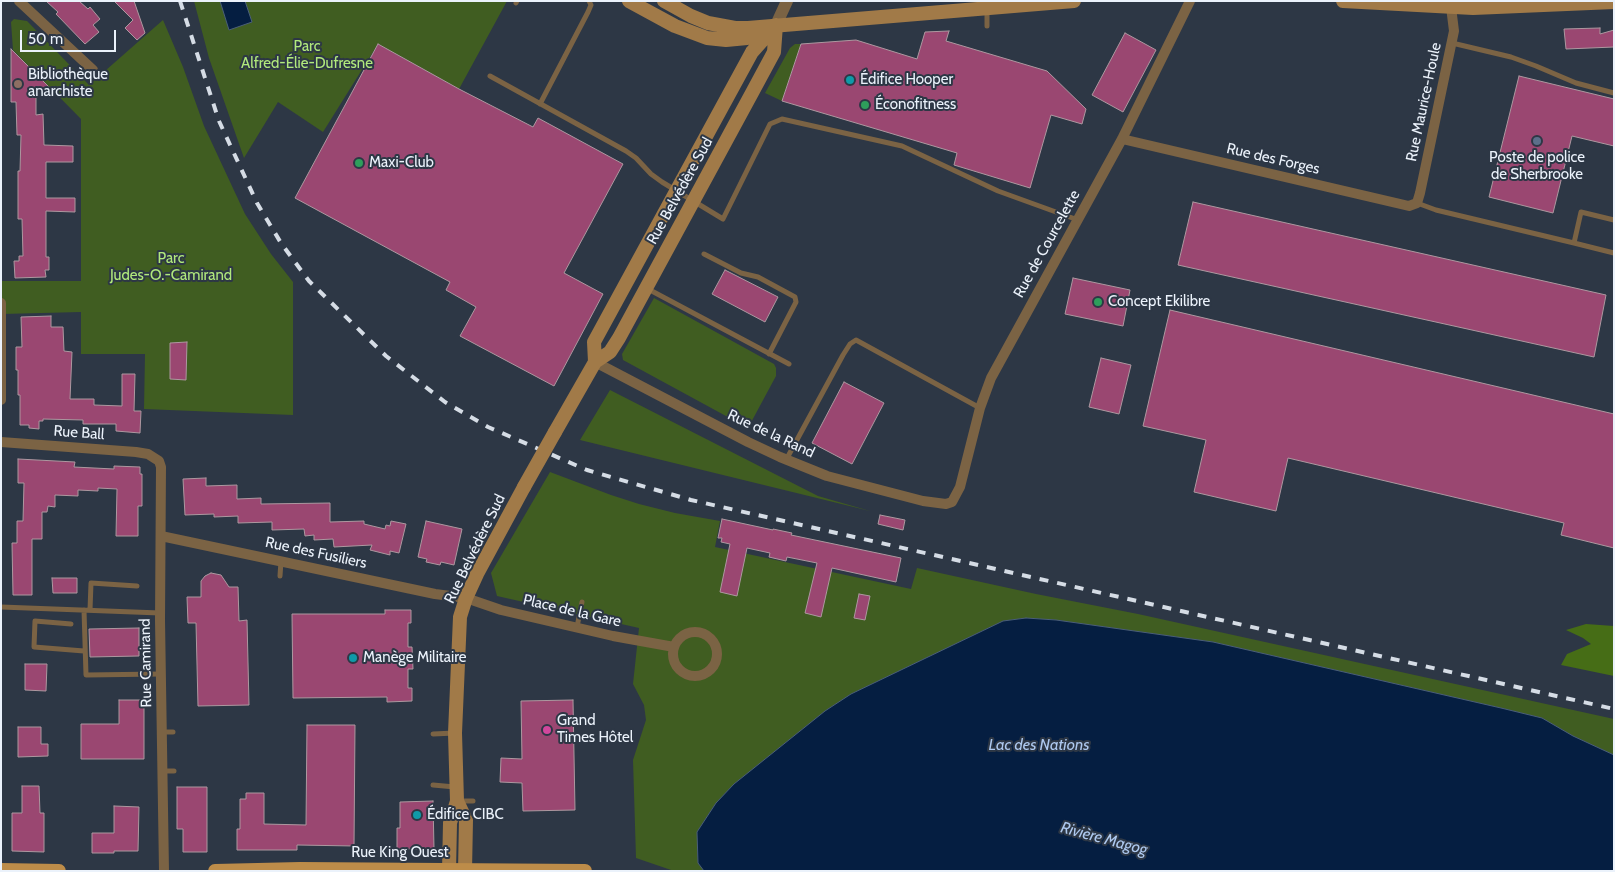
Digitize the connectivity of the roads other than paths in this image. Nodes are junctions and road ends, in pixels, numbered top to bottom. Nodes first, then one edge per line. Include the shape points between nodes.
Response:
1 (19, 1) edge
2 (589, 1) edge
3 (629, 1) edge
4 (664, 1) edge
5 (787, 1) edge
6 (1074, 1) edge
7 (1190, 1) edge
8 (1343, 1) edge
9 (1614, 2) edge
10 (1028, 3) edge
11 (1516, 4) edge
12 (1449, 5) edge
13 (1473, 5) edge
14 (987, 10) junction
15 (776, 25) junction
16 (987, 26) dead end
17 (1452, 44) junction
18 (92, 70) dead end
19 (490, 76) dead end
20 (1614, 92) edge
21 (540, 104) junction
22 (1122, 140) junction
23 (676, 191) junction
24 (693, 201) junction
25 (1417, 203) junction
26 (1078, 220) junction
27 (1614, 220) edge
28 (1574, 243) junction
29 (1614, 253) edge
30 (704, 254) dead end
31 (646, 288) junction
32 (1, 302) edge
33 (769, 354) junction
34 (595, 362) junction
35 (789, 364) dead end
36 (1, 400) edge
37 (980, 408) junction
38 (1, 442) edge
39 (155, 457) joint
40 (786, 460) junction
41 (946, 504) joint
42 (161, 536) junction
43 (281, 560) junction
44 (280, 576) dead end
45 (136, 586) dead end
46 (466, 598) junction
47 (582, 602) dead end
48 (1, 607) edge
49 (87, 610) junction
50 (160, 613) junction
51 (71, 624) dead end
52 (577, 627) junction
53 (674, 647) junction
54 (84, 651) junction
55 (161, 674) junction
56 (162, 732) junction
57 (173, 732) dead end
58 (455, 733) junction
59 (433, 734) dead end
60 (162, 771) junction
61 (174, 771) dead end
62 (433, 785) dead end
63 (456, 794) junction
64 (472, 801) dead end
65 (1, 870) edge
66 (449, 870) edge
67 (465, 870) edge
68 (59, 871) edge
69 (164, 871) edge
70 (215, 871) edge
71 (585, 871) edge

1 - 18 street
2 - 21 lane via 588,12
3 - 15 main road via 675,26 707,38 747,38
4 - 15 main road via 708,23 735,28
5 - 15 street, Rue Belvédère Sud
6 - 10 main road
7 - 22 street, Rue de Courcelette
8 - 12 main road
9 - 11 main road
10 - 14 main road
11 - 13 main road
12 - 13 main road
12 - 17 street, Rue Maurice-Houle via 1454,30
14 - 15 main road
14 - 16 lane
15 - 23 main road, Rue Belvédère Sud via 752,52
15 - 24 main road, Rue Belvédère Sud via 774,52
17 - 20 lane via 1511,57 1576,83
17 - 25 street, Rue Maurice-Houle
19 - 21 lane
21 - 23 lane via 626,151
22 - 25 street, Rue des Forges via 1409,206
22 - 26 street, Rue de Courcelette
23 - 24 lane
23 - 34 main road, Rue Belvédère Sud via 594,342
24 - 26 lane via 723,218 770,124 782,119 902,146 998,191
24 - 31 main road, Rue Belvédère Sud
25 - 28 lane
26 - 37 street, Rue de Courcelette via 991,378
27 - 28 lane via 1581,212
28 - 29 lane
30 - 33 lane via 795,297 796,302
31 - 33 lane
31 - 34 main road, Rue Belvédère Sud via 610,352
32 - 36 street
33 - 35 lane
34 - 40 street, Rue de la Rand
34 - 46 main road, Rue Belvédère Sud, bridge
37 - 40 lane via 856,340 843,355
37 - 41 street, Rue de Courcelette via 960,487 952,502
38 - 39 street, Rue Ball via 136,452
39 - 42 street, Rue Camirand via 161,467
40 - 41 street, Rue de la Rand via 827,476 923,502
42 - 43 street, Rue des Fusiliers
42 - 50 street, Rue Camirand
43 - 44 lane
43 - 46 street, Rue des Fusiliers
45 - 49 lane via 91,583
46 - 52 street, Place de la Gare via 501,610
46 - 58 main road, Rue Belvédère Sud via 458,630
47 - 52 lane
48 - 49 lane
49 - 50 lane
49 - 54 lane
50 - 55 street, Rue Camirand
51 - 54 lane via 35,621 34,647
52 - 53 street, Place de la Gare
53 - 53 street via 677,668 689,675 703,674 717,658 715,644 698,632 683,635
54 - 55 lane via 86,675
55 - 56 street, Rue Camirand
56 - 57 lane
56 - 60 street, Rue Camirand
58 - 59 lane
58 - 63 main road, Rue Belvédère Sud
60 - 61 lane
60 - 69 street, Rue Camirand
62 - 63 lane
63 - 64 lane
63 - 66 main road, Rue Belvédère Sud via 450,823
63 - 67 main road, Rue Belvédère Sud via 466,820
65 - 68 main road
66 - 67 main road, Rue King Ouest
66 - 70 main road, Rue King Ouest
67 - 71 main road, Rue King Ouest

